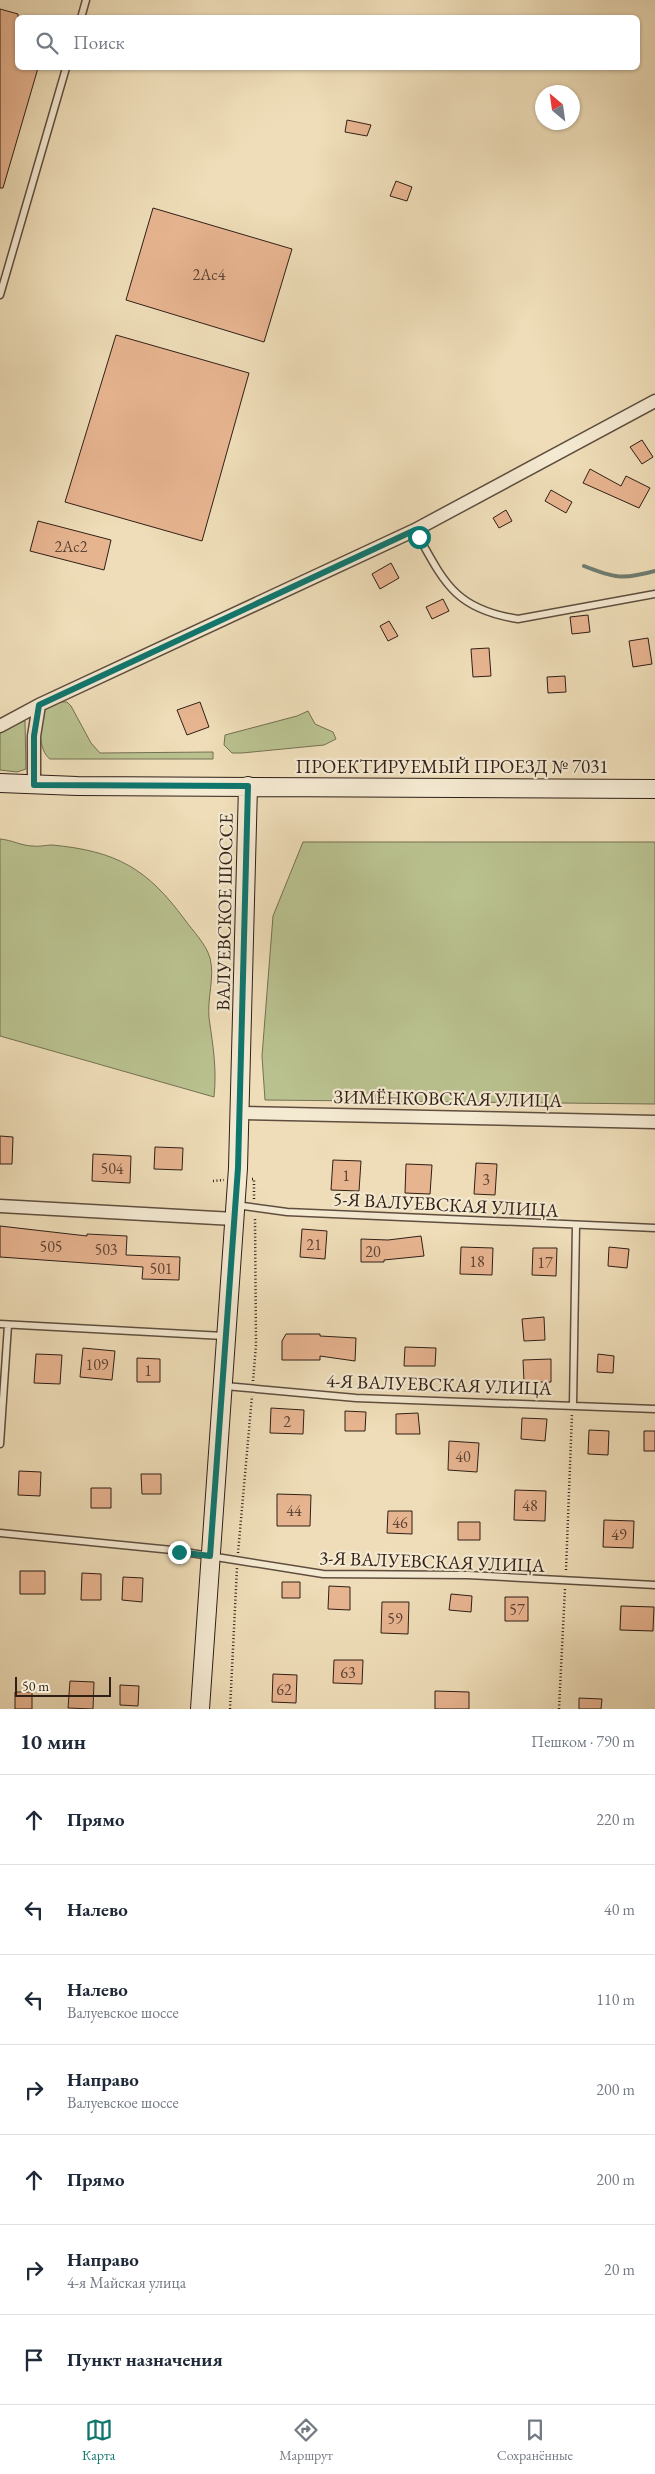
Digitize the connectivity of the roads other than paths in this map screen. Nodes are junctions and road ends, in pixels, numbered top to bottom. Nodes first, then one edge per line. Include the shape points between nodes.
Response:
1 (86, 0) edge
2 (82, 15) edge
3 (65, 70) edge
4 (0, 295) edge
5 (655, 402) edge
6 (415, 530) junction
7 (655, 594) edge
8 (39, 705) junction
9 (0, 726) edge
10 (0, 783) edge
11 (34, 785) junction
12 (248, 786) junction
13 (655, 789) edge
14 (240, 1113) junction
15 (655, 1122) edge
16 (0, 1206) edge
17 (235, 1212) junction
18 (576, 1226) junction
19 (655, 1228) edge
20 (0, 1324) edge
21 (8, 1324) junction
22 (226, 1336) junction
23 (222, 1385) junction
24 (572, 1405) junction
25 (655, 1409) edge
26 (0, 1444) edge
27 (0, 1533) edge
28 (210, 1556) junction
29 (655, 1585) edge
30 (200, 1709) edge

1 - 2 lane
3 - 4 lane
5 - 6 street
6 - 7 lane via 448,586 475,608 495,616 518,619
6 - 8 street
8 - 9 street
8 - 11 street via 34,736
10 - 11 street, ВАЛУЕВСКОЕ ШОССЕ
11 - 12 street, ВАЛУЕВСКОЕ ШОССЕ
12 - 13 street, ПРОЕКТИРУЕМЫЙ ПРОЕЗД № 7031
12 - 14 street, ВАЛУЕВСКОЕ ШОССЕ
14 - 15 street, ЗИМЁНКОВСКАЯ УЛИЦА
14 - 17 street, ВАЛУЕВСКОЕ ШОССЕ
16 - 17 street
17 - 18 lane, 5-Я ВАЛУЕВСКАЯ УЛИЦА via 254,1207 287,1212
17 - 22 street, ВАЛУЕВСКОЕ ШОССЕ
18 - 19 lane, 5-Я ВАЛУЕВСКАЯ УЛИЦА
18 - 24 lane
20 - 21 lane
21 - 22 lane
21 - 26 lane
22 - 23 street, ВАЛУЕВСКОЕ ШОССЕ
23 - 24 lane, 4-Я ВАЛУЕВСКАЯ УЛИЦА via 356,1398
23 - 28 street, ВАЛУЕВСКОЕ ШОССЕ
24 - 25 lane, 4-Я ВАЛУЕВСКАЯ УЛИЦА
27 - 28 lane, 3-Я ВАЛУЕВСКАЯ УЛИЦА
28 - 29 lane, 3-Я ВАЛУЕВСКАЯ УЛИЦА via 323,1574 468,1574
28 - 30 street, ВАЛУЕВСКОЕ ШОССЕ

